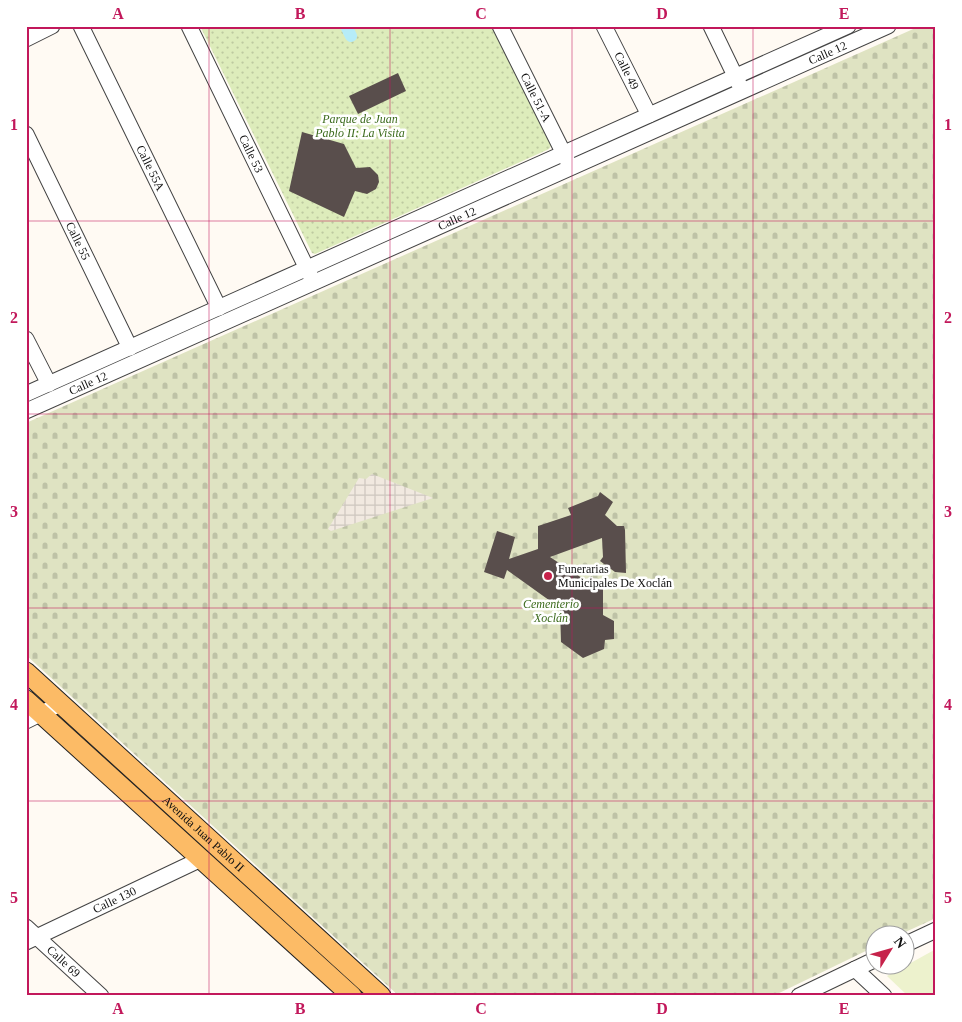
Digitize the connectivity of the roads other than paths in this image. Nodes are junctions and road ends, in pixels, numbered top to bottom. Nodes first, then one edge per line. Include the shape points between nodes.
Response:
1 (52, 26) edge
2 (81, 26) edge
3 (189, 26) edge
4 (500, 26) edge
5 (604, 26) edge
6 (711, 26) edge
7 (848, 26) edge
8 (888, 26) edge
9 (818, 32) edge
10 (26, 39) edge
11 (736, 76) junction
12 (742, 92) junction
13 (649, 115) junction
14 (26, 134) edge
15 (563, 154) junction
16 (570, 168) junction
17 (308, 268) junction
18 (314, 283) junction
19 (219, 308) junction
20 (26, 339) edge
21 (130, 348) junction
22 (102, 360) junction
23 (110, 374) junction
24 (49, 384) junction
25 (26, 394) edge
26 (26, 411) edge
27 (26, 672) edge
28 (26, 700) edge
29 (62, 703) junction
30 (33, 717) edge
31 (201, 859) junction
32 (936, 930) edge
33 (30, 935) edge
34 (914, 940) edge
35 (864, 965) edge
36 (855, 969) junction
37 (101, 996) edge
38 (352, 996) edge
39 (381, 996) edge
40 (799, 996) edge
41 (884, 996) edge

1 - 10 street
2 - 19 street, Calle 55A
3 - 17 street, Calle 53
4 - 15 street, Calle 51-A
5 - 13 street, Calle 49
6 - 11 street
7 - 9 street, Calle 12
8 - 12 street, Calle 12
9 - 11 street, Calle 12
11 - 12 street
11 - 13 street, Calle 12
12 - 16 street, Calle 12
13 - 15 street, Calle 12
14 - 21 street, Calle 55
15 - 16 street, Calle 51-A
15 - 17 street, Calle 12
16 - 18 street, Calle 12
17 - 18 street, Calle 53
17 - 19 street, Calle 12
18 - 23 street, Calle 12
19 - 21 street, Calle 12
20 - 24 street
21 - 22 street, Calle 12
22 - 23 street
22 - 24 street, Calle 12
23 - 26 street, Calle 12
24 - 25 street, Calle 12
27 - 29 main road, Avenida Juan Pablo II
28 - 30 main road, Avenida Juan Pablo II
29 - 30 street
29 - 39 main road, Avenida Juan Pablo II
30 - 31 main road, Avenida Juan Pablo II
31 - 33 street, Calle 130
31 - 38 main road, Avenida Juan Pablo II
32 - 34 street
33 - 37 street, Calle 69
35 - 36 street
36 - 40 street
36 - 41 street

